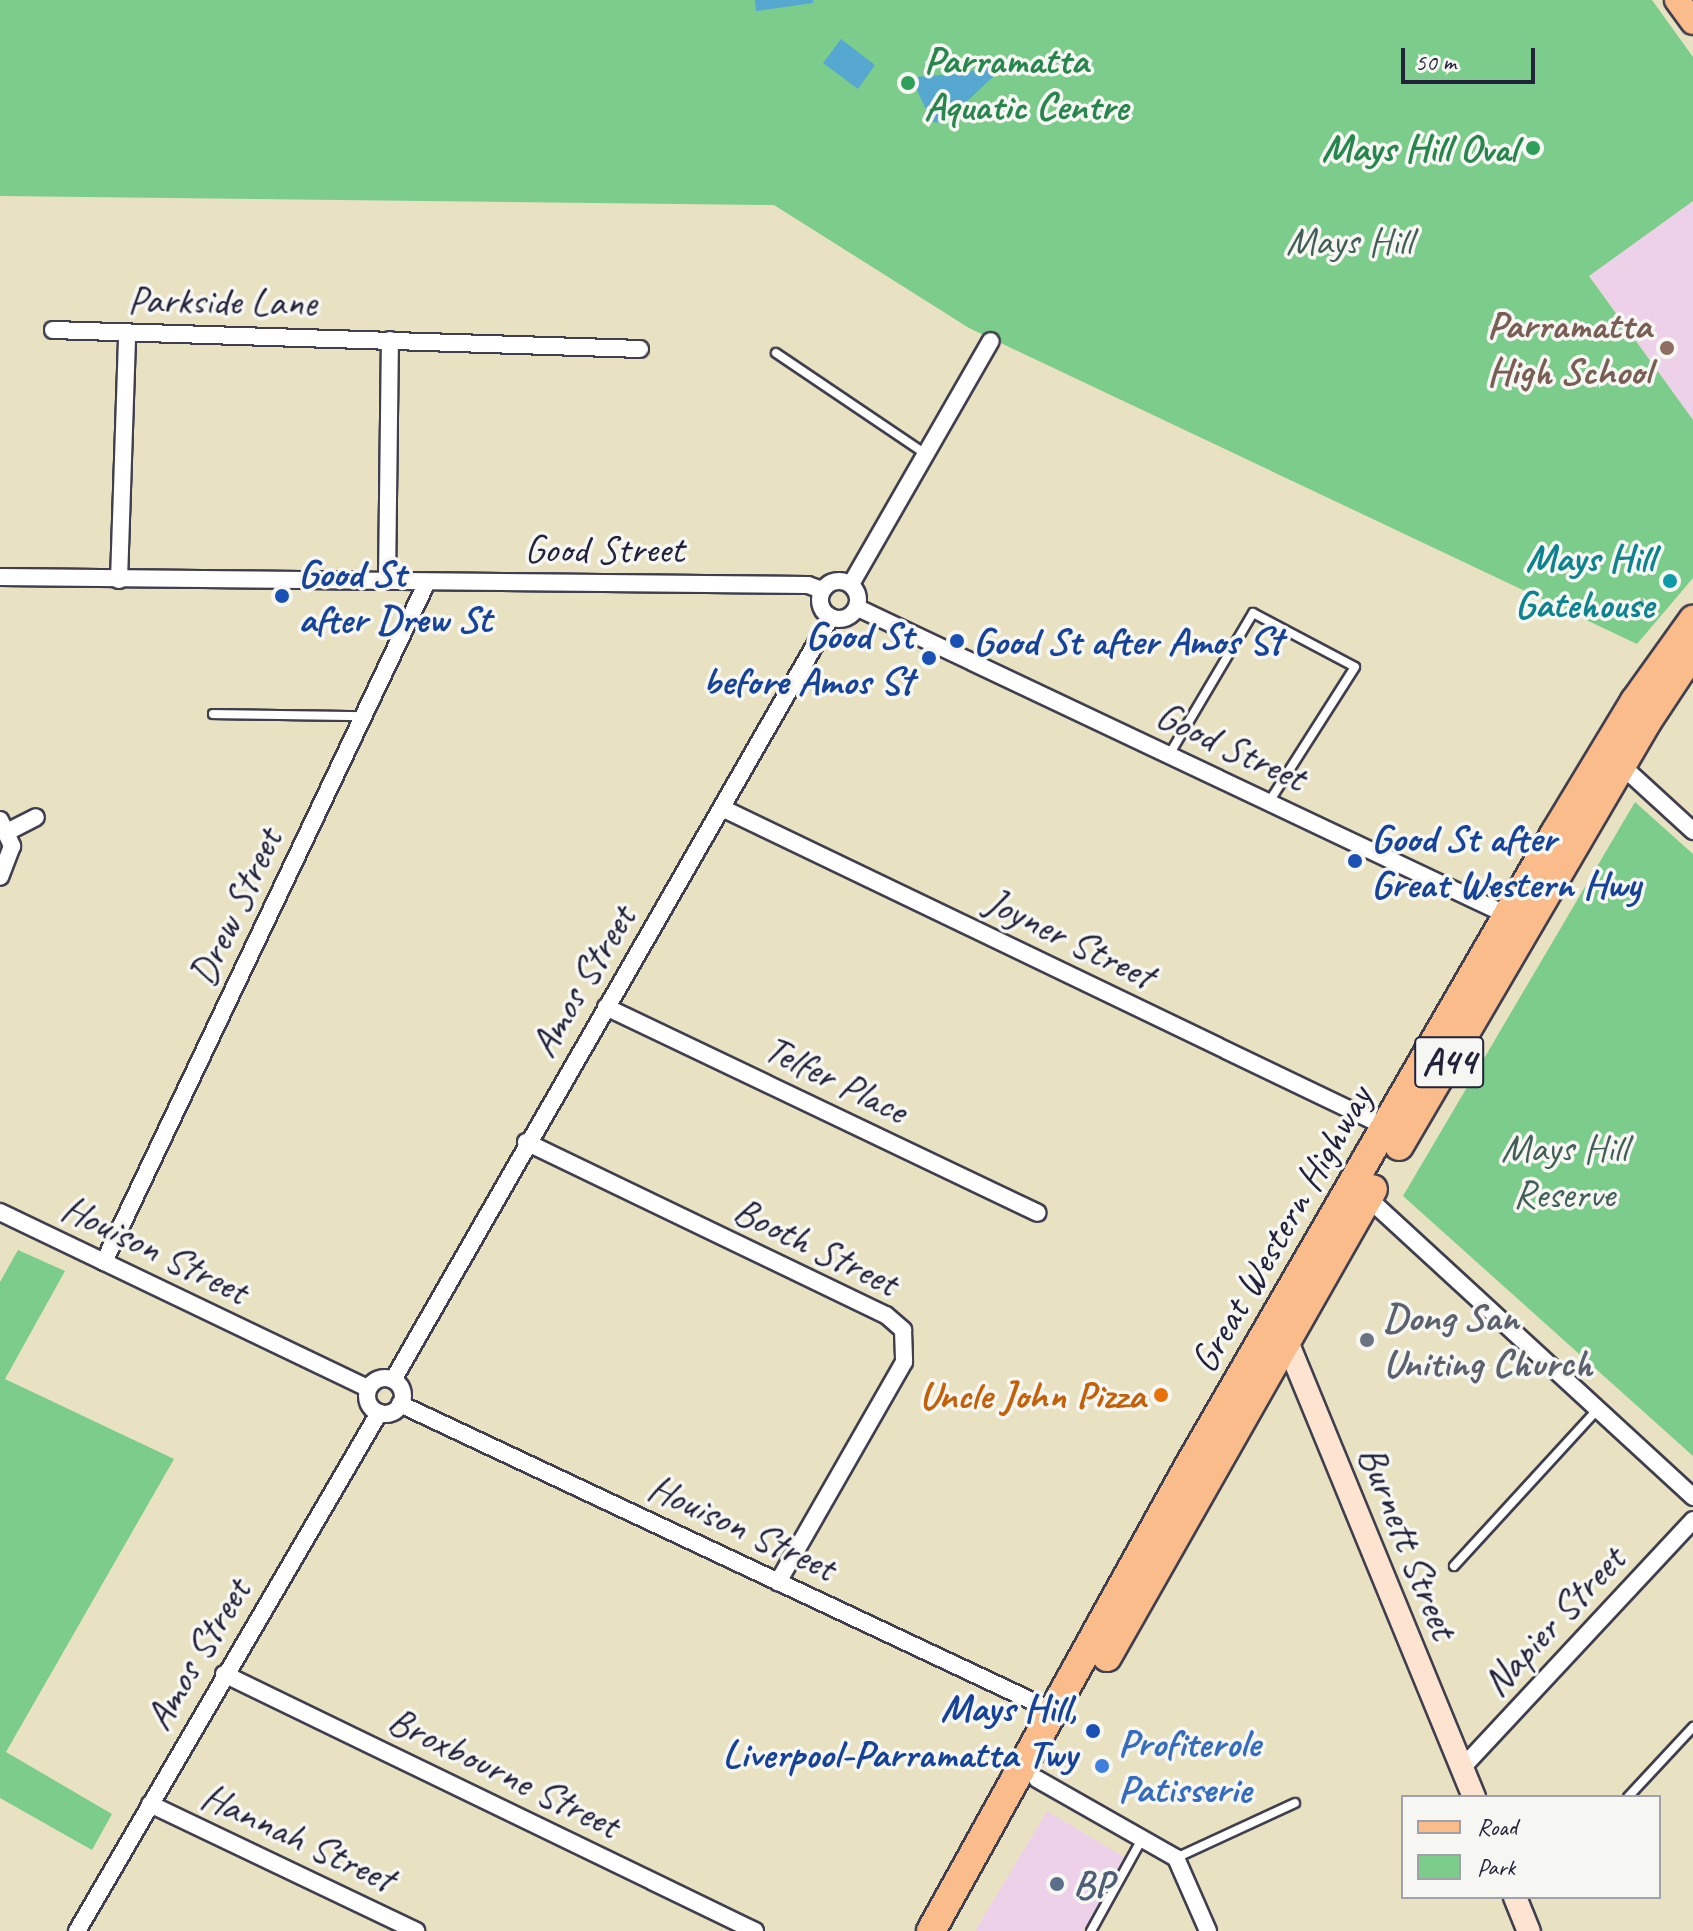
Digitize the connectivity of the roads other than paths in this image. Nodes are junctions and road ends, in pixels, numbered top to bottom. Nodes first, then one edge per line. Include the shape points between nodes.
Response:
1 (1677, 0) edge
2 (1693, 22) edge
3 (53, 330) dead end
4 (127, 333) junction
5 (390, 340) junction
6 (991, 341) dead end
7 (640, 349) dead end
8 (776, 353) dead end
9 (923, 452) junction
10 (0, 577) edge
11 (119, 580) junction
12 (387, 581) junction
13 (427, 582) junction
14 (851, 584) junction
15 (822, 590) junction
16 (858, 608) junction
17 (831, 617) junction
18 (1693, 620) edge
19 (1693, 652) edge
20 (213, 714) dead end
21 (364, 716) junction
22 (1169, 755) junction
23 (1621, 765) junction
24 (1269, 802) junction
25 (724, 809) junction
26 (36, 817) dead end
27 (4, 826) edge
28 (1693, 831) edge
29 (0, 877) edge
30 (1520, 921) junction
31 (606, 1007) junction
32 (1388, 1128) junction
33 (526, 1142) junction
34 (1368, 1198) junction
35 (0, 1212) edge
36 (1037, 1213) dead end
37 (104, 1262) junction
38 (1276, 1315) junction
39 (1287, 1341) junction
40 (393, 1380) junction
41 (368, 1388) junction
42 (400, 1404) junction
43 (1597, 1410) junction
44 (379, 1413) junction
45 (1693, 1497) edge
46 (1693, 1520) edge
47 (1454, 1566) dead end
48 (778, 1582) junction
49 (224, 1674) junction
50 (1055, 1712) junction
51 (1693, 1727) edge
52 (1462, 1768) junction
53 (1037, 1779) junction
54 (1473, 1795) edge
55 (1630, 1795) edge
56 (1295, 1803) dead end
57 (150, 1804) junction
58 (1142, 1839) junction
59 (1176, 1858) junction
60 (77, 1931) edge
61 (416, 1931) edge
62 (755, 1931) edge
63 (931, 1931) edge
64 (951, 1931) edge
65 (1091, 1931) edge
66 (1208, 1931) edge

1 - 2 main road
3 - 4 street, Parkside Lane
4 - 5 street, Parkside Lane
4 - 11 street
5 - 7 street, Parkside Lane
5 - 12 street
6 - 9 street
8 - 9 lane
9 - 14 street
10 - 11 street, Good Street
11 - 12 street, Good Street
12 - 13 street, Good Street
13 - 15 street, Good Street via 808,585
13 - 21 street, Drew Street
14 - 15 street via 833,581
14 - 16 street
15 - 17 street via 821,606
16 - 17 street via 846,617
16 - 22 street, Good Street
17 - 25 street, Amos Street
18 - 30 highway, Great Western Highway / A44 via 1603,751
19 - 23 highway, Great Western Highway / A44
20 - 21 lane
21 - 37 street, Drew Street
22 - 24 street, Good Street
22 - 24 lane via 1253,613 1355,667
23 - 28 street
23 - 30 highway, Great Western Highway / A44
24 - 30 street, Good Street
25 - 31 street, Amos Street
25 - 32 street, Joyner Street
26 - 27 street
27 - 29 street via 11,852
30 - 32 highway, Great Western Highway / A44
30 - 34 highway, Great Western Highway / A44
31 - 33 street, Amos Street
31 - 36 street, Telfer Place
32 - 38 highway, Great Western Highway / A44
33 - 40 street, Amos Street
33 - 48 street, Booth Street via 886,1315 903,1330 904,1362
34 - 39 highway, Great Western Highway / A44
34 - 43 street
35 - 37 street, Houison Street
37 - 41 street, Houison Street
38 - 39 main road, Burnett Street
38 - 50 highway, Great Western Highway / A44
39 - 52 main road, Burnett Street
39 - 53 highway, Great Western Highway / A44
40 - 41 street via 382,1378
40 - 42 street via 401,1388
41 - 44 street via 367,1400
42 - 44 street via 394,1411
42 - 48 street, Houison Street
43 - 45 street
43 - 47 lane
44 - 49 street, Amos Street
46 - 52 street, Napier Street
48 - 50 street, Houison Street
49 - 57 street, Amos Street
49 - 62 street, Broxbourne Street
50 - 63 highway, Great Western Highway / A44
51 - 55 lane
52 - 54 main road, Burnett Street
53 - 58 street
53 - 64 highway, Great Western Highway / A44
56 - 59 lane
57 - 60 street, Amos Street
57 - 61 street, Hannah Street
58 - 59 street
58 - 65 lane
59 - 66 street

